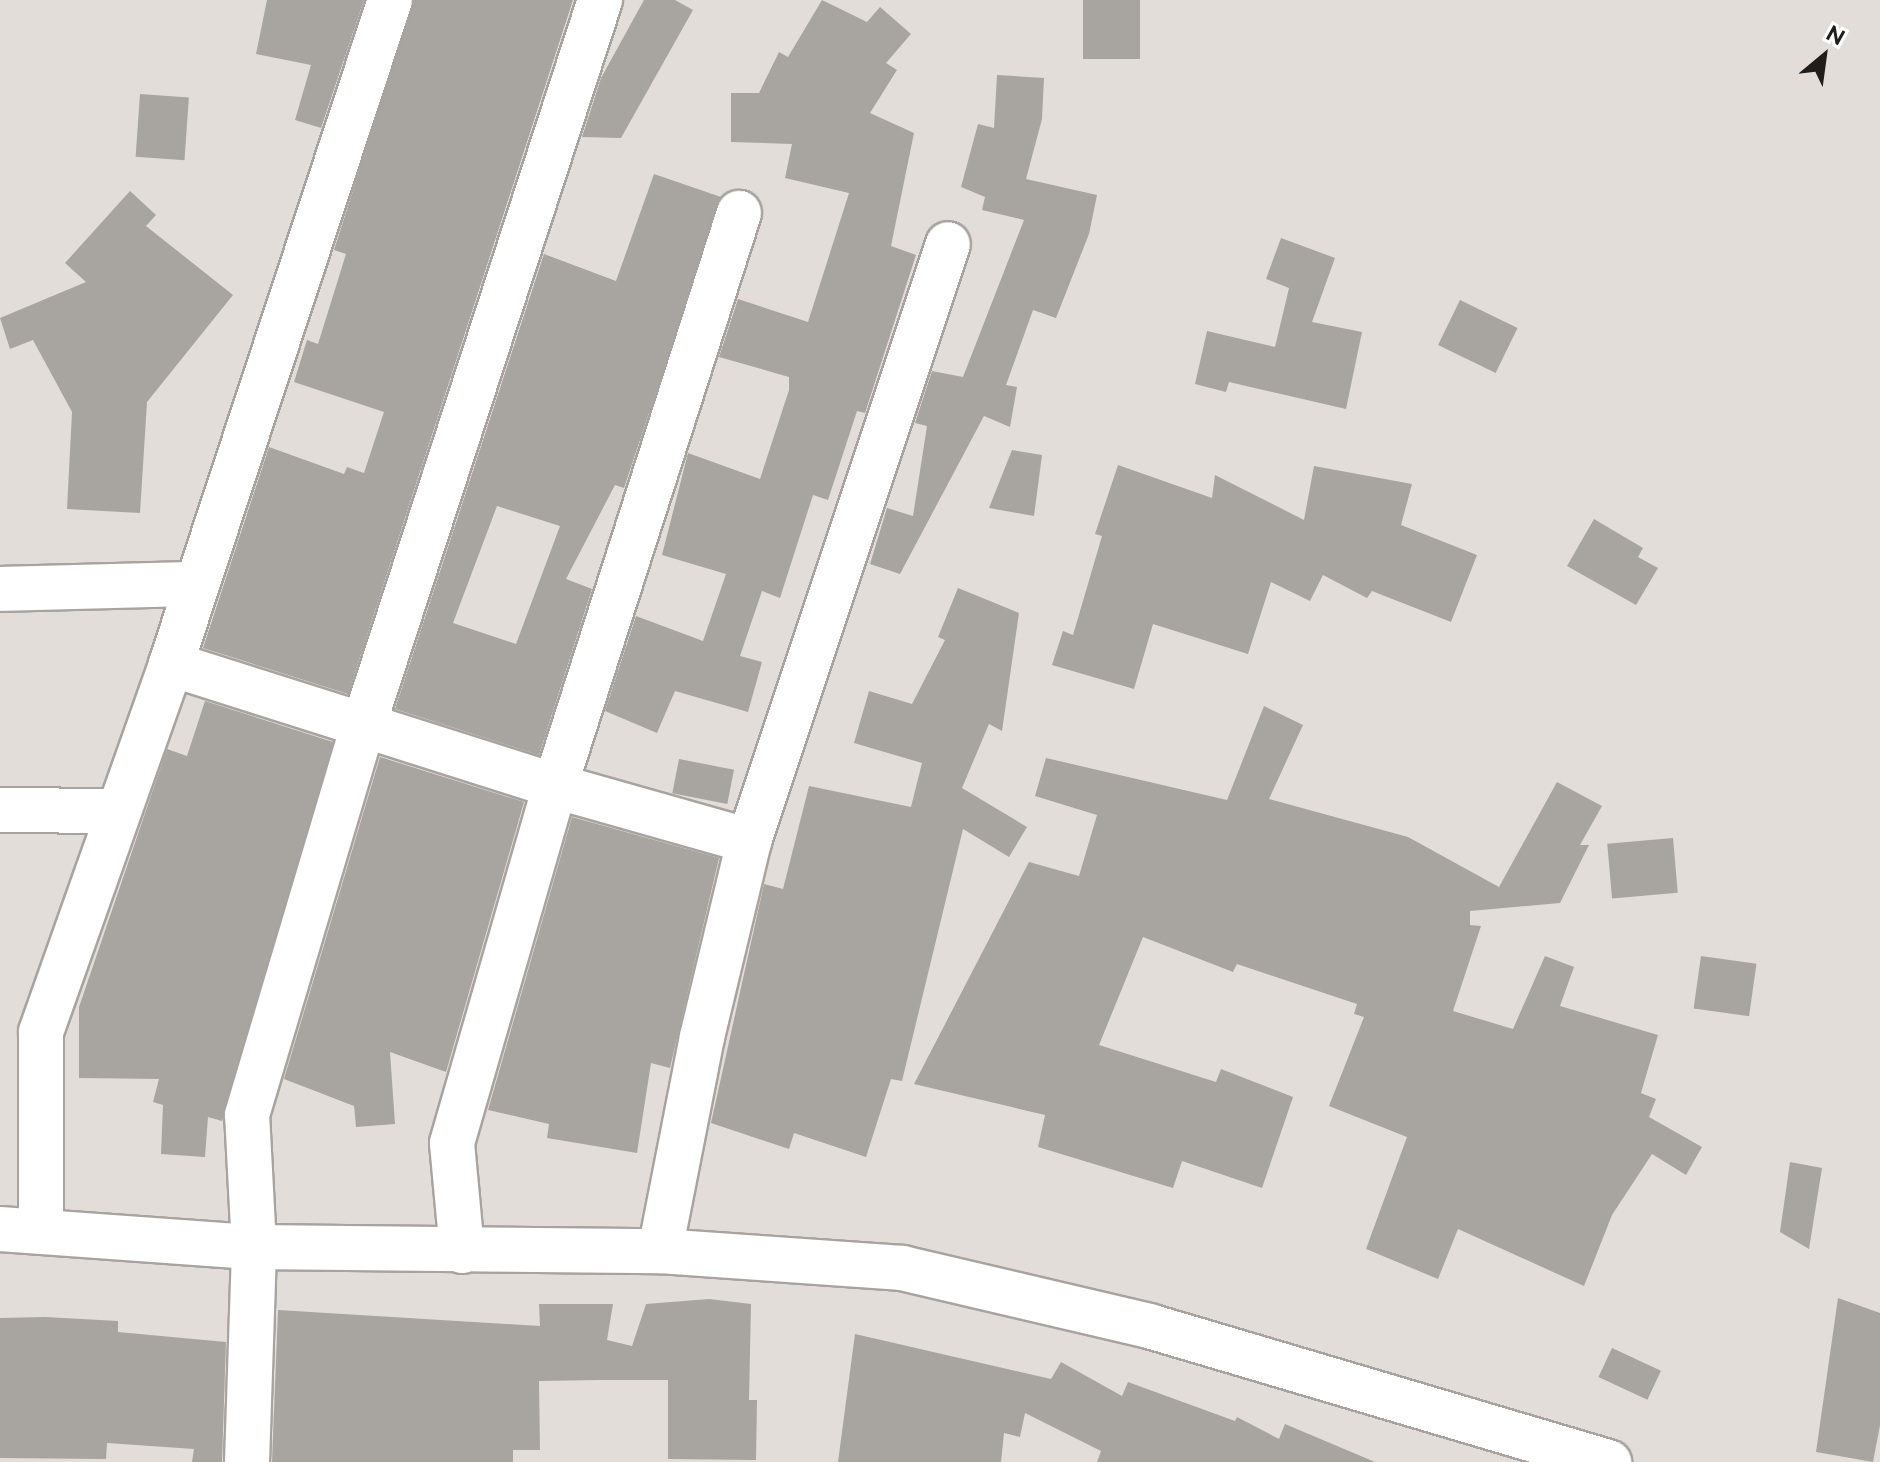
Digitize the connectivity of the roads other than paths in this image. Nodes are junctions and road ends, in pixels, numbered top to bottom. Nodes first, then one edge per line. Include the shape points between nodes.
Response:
1 (390, 0) edge
2 (600, 0) edge
3 (739, 213) dead end
4 (948, 244) dead end
5 (197, 584) junction
6 (0, 589) edge
7 (171, 664) junction
8 (363, 727) junction
9 (555, 786) junction
10 (0, 810) edge
11 (115, 811) junction
12 (749, 841) junction
13 (21, 1229) edge
14 (254, 1247) junction
15 (462, 1251) junction
16 (660, 1251) junction
17 (1599, 1460) edge
18 (247, 1462) edge

1 - 5 street
2 - 8 street
3 - 9 street
4 - 12 street
5 - 6 street
5 - 7 street
7 - 8 street
7 - 11 street
8 - 9 street
8 - 14 street via 247,1115
9 - 12 street
9 - 15 street via 452,1143
10 - 11 street
11 - 13 street via 41,1032
12 - 16 street via 702,1037
13 - 14 street
14 - 15 street
14 - 18 street
15 - 16 street
16 - 17 street via 902,1268 1149,1326

